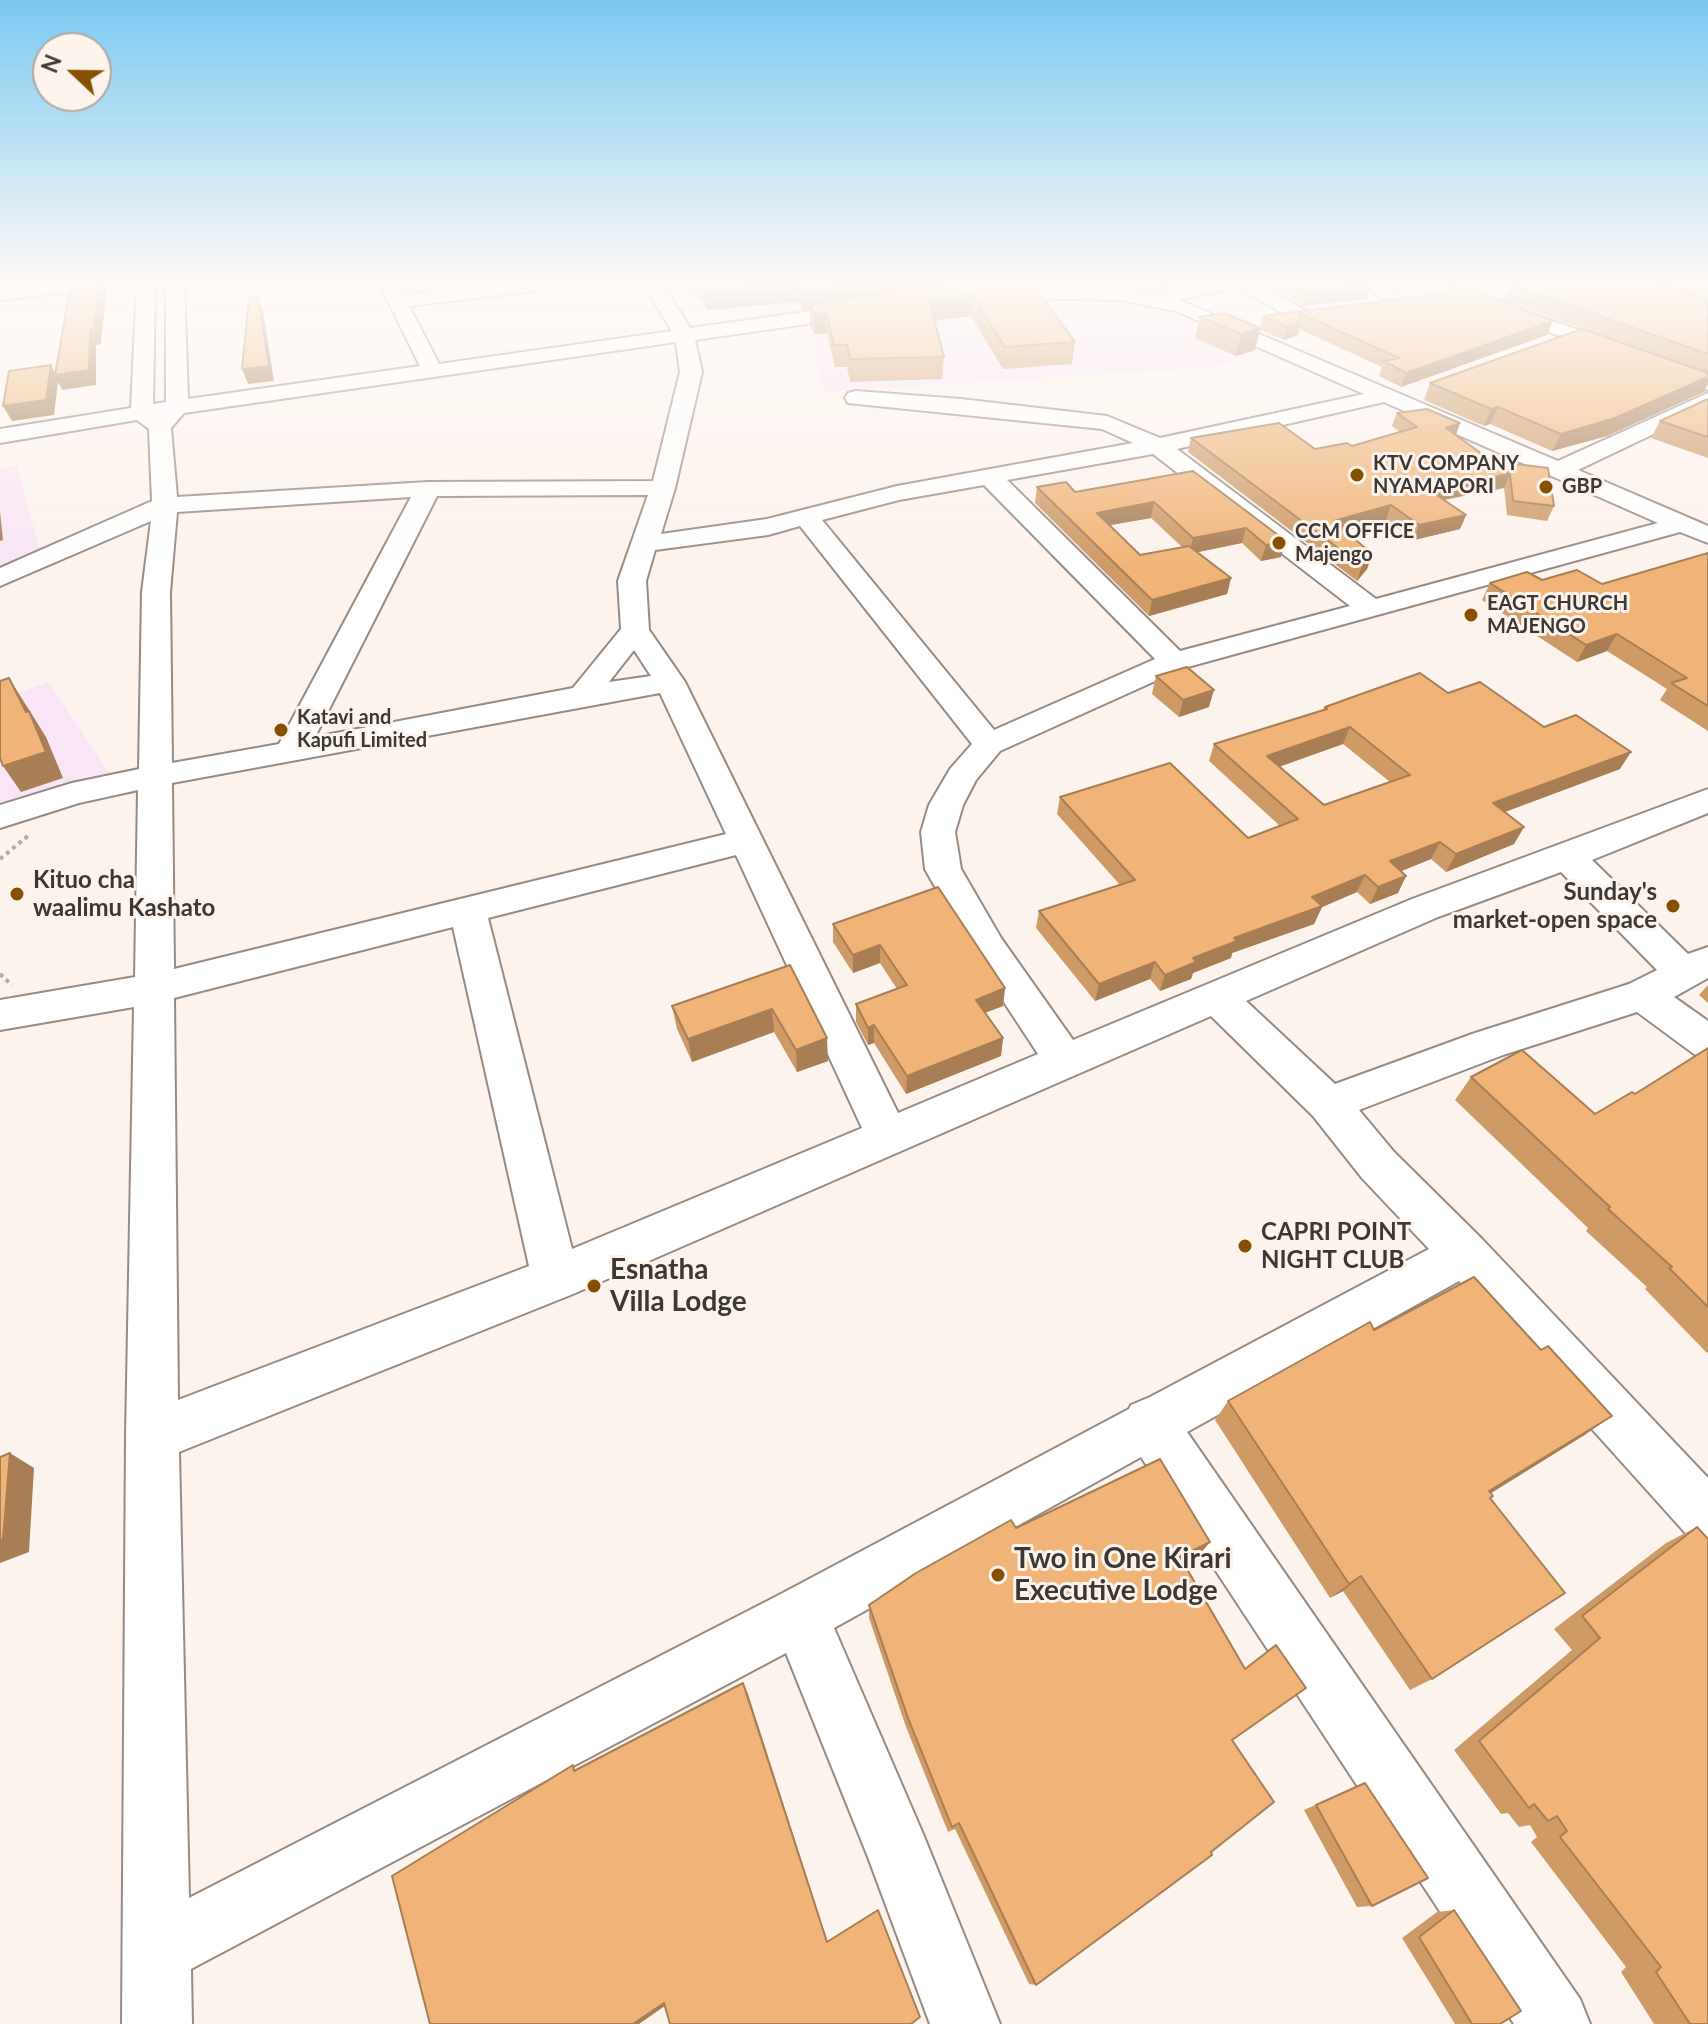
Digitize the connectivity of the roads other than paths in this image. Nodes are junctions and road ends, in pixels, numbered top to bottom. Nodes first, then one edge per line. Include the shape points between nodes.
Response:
1 (156, 377) edge
2 (164, 377) edge
3 (399, 377) edge
4 (690, 377) edge
5 (1347, 377) edge
6 (1424, 389) dead end
7 (1392, 397) junction
8 (856, 398) dead end
9 (1708, 400) edge
10 (160, 416) junction
11 (0, 436) edge
12 (1158, 446) junction
13 (1560, 469) junction
14 (990, 477) junction
15 (663, 488) junction
16 (428, 489) junction
17 (165, 505) junction
18 (807, 518) junction
19 (1695, 529) edge
20 (643, 544) junction
21 (0, 578) edge
22 (1369, 607) junction
23 (635, 630) junction
24 (1174, 662) junction
25 (670, 682) junction
26 (584, 694) junction
27 (989, 744) junction
28 (291, 752) junction
29 (157, 774) junction
30 (1708, 800) edge
31 (0, 817) edge
32 (746, 841) junction
33 (1567, 857) junction
34 (467, 909) junction
35 (1696, 968) edge
36 (156, 988) junction
37 (1643, 995) junction
38 (1217, 997) junction
39 (0, 1015) edge
40 (1708, 1043) edge
41 (1065, 1061) junction
42 (1328, 1104) junction
43 (889, 1138) junction
44 (1465, 1254) junction
45 (556, 1278) junction
46 (1149, 1423) junction
47 (152, 1436) junction
48 (1708, 1518) edge
49 (799, 1615) junction
50 (156, 1951) junction
51 (157, 2024) edge
52 (965, 2024) edge
53 (1555, 2024) edge

1 - 10 street
2 - 10 street
3 - 10 street
4 - 15 street
5 - 7 street
6 - 7 street
7 - 12 street
7 - 13 street
8 - 12 street via 1107,423
9 - 13 street
10 - 11 street
10 - 17 street
12 - 14 street
12 - 22 street
13 - 19 street
14 - 18 street via 897,493
14 - 24 street
15 - 16 street
15 - 20 street
16 - 17 street
16 - 28 street
17 - 21 street
17 - 29 street via 156,592
18 - 20 street
18 - 27 street
19 - 22 street
20 - 23 street via 632,581
22 - 24 street
23 - 25 street
23 - 26 street
24 - 27 street
25 - 26 street
25 - 32 street
26 - 28 street
27 - 41 street via 946,805 938,832 943,869 988,948
28 - 29 street
29 - 31 street
29 - 36 street
30 - 33 street
32 - 34 street
32 - 43 street
33 - 35 street
33 - 38 street via 1425,908
34 - 36 street
34 - 45 street
35 - 37 street
36 - 39 street
36 - 47 street
37 - 40 street
37 - 42 street via 1489,1044
38 - 41 street
38 - 42 street
41 - 43 street
42 - 44 street via 1378,1165
43 - 45 street
44 - 46 street
44 - 48 street
45 - 47 street
46 - 49 street
46 - 53 street
47 - 50 street
49 - 50 street
49 - 52 street
50 - 51 street

